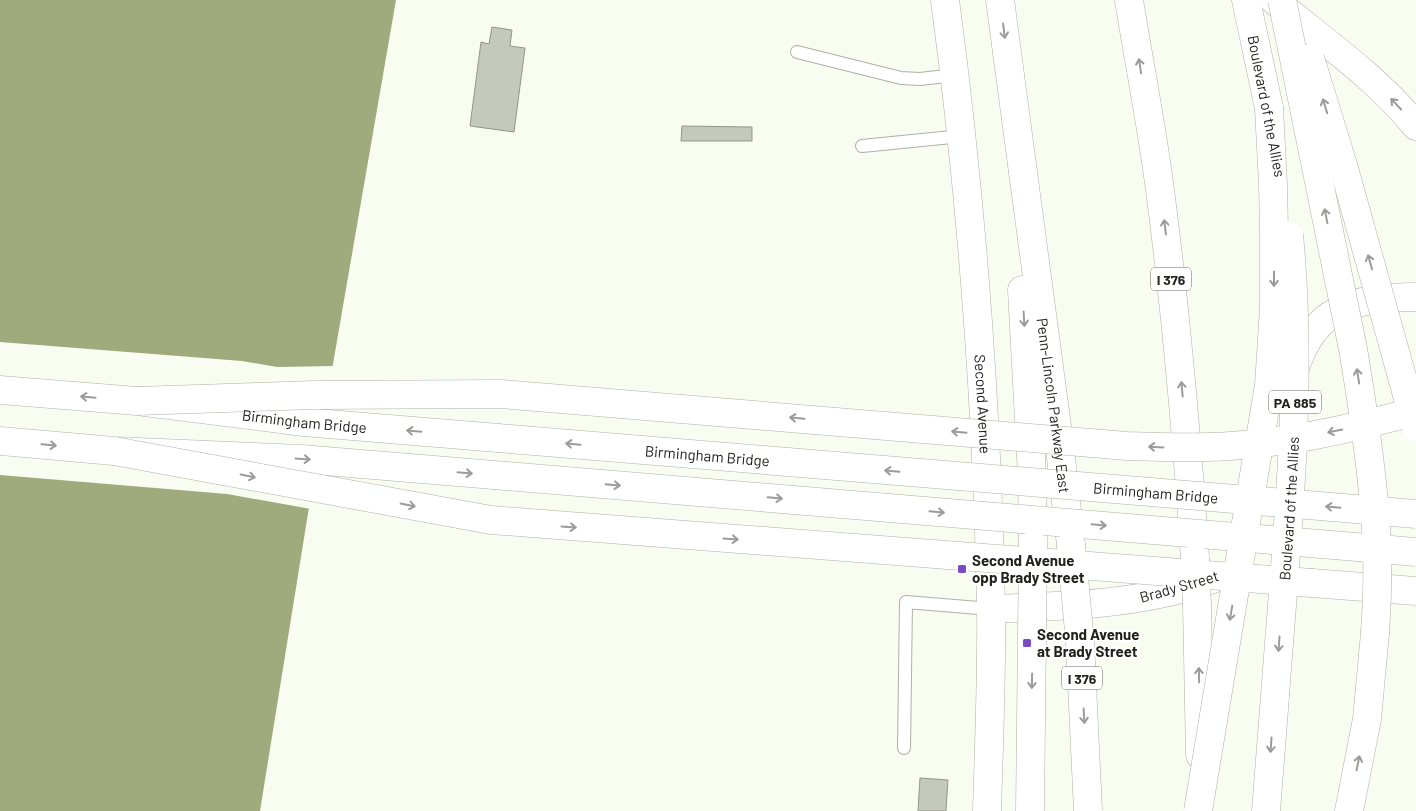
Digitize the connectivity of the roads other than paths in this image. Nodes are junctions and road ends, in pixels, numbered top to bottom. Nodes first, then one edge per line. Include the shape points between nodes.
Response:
1 (945, 0) edge
2 (1000, 0) edge
3 (1129, 0) edge
4 (1246, 0) edge
5 (1274, 0) edge
6 (1282, 0) edge
7 (1292, 0) edge
8 (797, 52) dead end
9 (1008, 61) junction
10 (955, 75) junction
11 (1269, 108) junction
12 (1416, 126) edge
13 (962, 136) junction
14 (862, 146) dead end
15 (1416, 297) edge
16 (0, 390) edge
17 (137, 401) junction
18 (1416, 411) edge
19 (1416, 426) edge
20 (0, 441) edge
21 (114, 451) junction
22 (1416, 514) edge
23 (1416, 552) edge
24 (1416, 591) edge
25 (991, 609) junction
26 (904, 748) dead end
27 (987, 811) edge
28 (1030, 811) edge
29 (1088, 811) edge
30 (1199, 811) edge
31 (1266, 811) edge
32 (1348, 811) edge

1 - 10 main road, Second Avenue
2 -> 9 main road, Penn-Lincoln Parkway East / I 376
30 -> 3 main road, I 376, bridge via 1197,605 1187,441 1166,233
4 - 11 main road, Boulevard of the Allies / PA 885
12 -> 5 main road via 1375,83
32 -> 6 main road, bridge via 1367,719 1375,633 1377,546 1374,503 1353,349
19 -> 7 main road, bridge via 1343,166
8 - 10 lane via 901,78
9 -> 28 main road, bridge via 1032,476
9 -> 29 main road, Penn-Lincoln Parkway East / I 376, bridge via 1071,545 1080,642
10 - 13 main road, Second Avenue
11 -> 30 main road, bridge via 1274,185 1274,298 1269,385
11 -> 31 main road, Boulevard of the Allies / PA 885, bridge via 1281,172 1292,264 1295,363 1292,457
13 - 14 lane
13 - 25 main road, Second Avenue via 983,387
15 - 25 main road, Brady Street via 1361,302 1343,308 1328,316 1306,341 1290,394 1279,512 1264,543 1251,557 1216,577 1122,601
17 -> 16 main road, Birmingham Bridge
18 -> 17 main road, bridge via 1281,441 1172,448 501,394 314,395
22 -> 17 main road, Birmingham Bridge, bridge via 304,422
20 -> 21 main road
21 -> 23 main road, bridge via 311,460
21 -> 24 main road, bridge via 491,520
25 - 26 lane via 906,602
25 - 27 main road, Second Avenue

